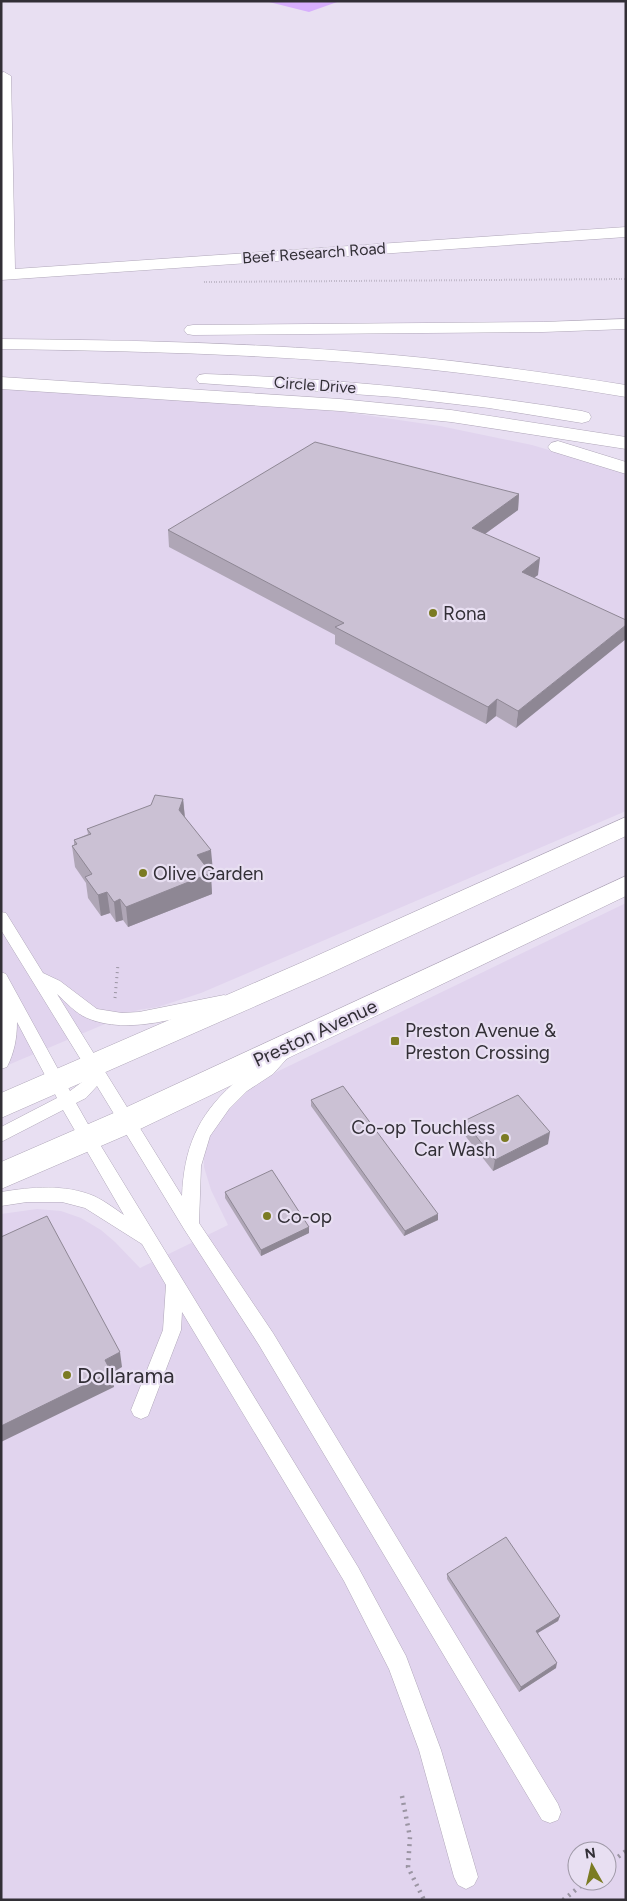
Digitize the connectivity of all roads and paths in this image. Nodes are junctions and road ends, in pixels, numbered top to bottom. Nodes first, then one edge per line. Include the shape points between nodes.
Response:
1 (4, 76) dead end
2 (626, 232) edge
3 (4, 274) edge
4 (626, 279) edge
5 (200, 282) dead end
6 (626, 324) edge
7 (543, 327) junction
8 (626, 328) edge
9 (1, 330) edge
10 (148, 330) dead end
11 (178, 330) dead end
12 (1, 344) edge
13 (1, 378) edge
14 (1, 383) edge
15 (626, 391) edge
16 (340, 406) junction
17 (614, 423) edge
18 (626, 443) edge
19 (626, 468) edge
20 (626, 826) edge
21 (625, 886) edge
22 (1, 917) edge
23 (118, 964) dead end
24 (39, 977) junction
25 (3, 981) edge
26 (252, 995) junction
27 (114, 1001) dead end
28 (296, 1042) junction
29 (1, 1063) edge
30 (94, 1067) junction
31 (62, 1092) junction
32 (1, 1106) edge
33 (126, 1122) junction
34 (1, 1135) edge
35 (87, 1138) junction
36 (1, 1176) edge
37 (1, 1199) edge
38 (190, 1224) junction
39 (149, 1241) junction
40 (175, 1284) junction
41 (141, 1410) dead end
42 (402, 1796) dead end
43 (550, 1812) dead end
44 (466, 1877) dead end
45 (574, 1891) edge
46 (424, 1900) edge
47 (563, 1900) edge

1 - 3 main road
2 - 3 main road, Beef Research Road
4 - 5 path
6 - 7 main road
7 - 8 main road
7 - 11 main road
9 - 10 main road
12 - 15 main road, Circle Drive via 172,346 348,356 531,376
13 - 17 main road, Circle Drive via 122,377 314,384 477,400
14 - 16 main road
16 - 18 main road via 451,416
16 - 19 main road via 509,435
20 - 26 main road
21 - 28 main road, Preston Avenue
22 - 24 lane
23 - 27 path
24 - 26 lane via 59,988 80,1007 108,1018 150,1017
24 - 30 lane
25 - 29 lane via 9,1026 8,1044
25 - 31 lane
26 - 30 main road
28 - 33 main road, Preston Avenue
28 - 38 lane via 263,1073 241,1088 208,1123 193,1159
30 - 31 main road
30 - 33 lane
31 - 32 main road
31 - 34 lane
31 - 35 lane
33 - 35 main road, Preston Avenue
33 - 38 lane
35 - 36 main road, Preston Avenue
35 - 39 lane
37 - 39 lane via 62,1195 90,1202
38 - 43 lane via 266,1339
39 - 40 lane
40 - 41 lane via 172,1330
40 - 44 lane via 351,1574 398,1664 430,1750
42 - 46 path via 410,1837 408,1867
45 - 47 path

